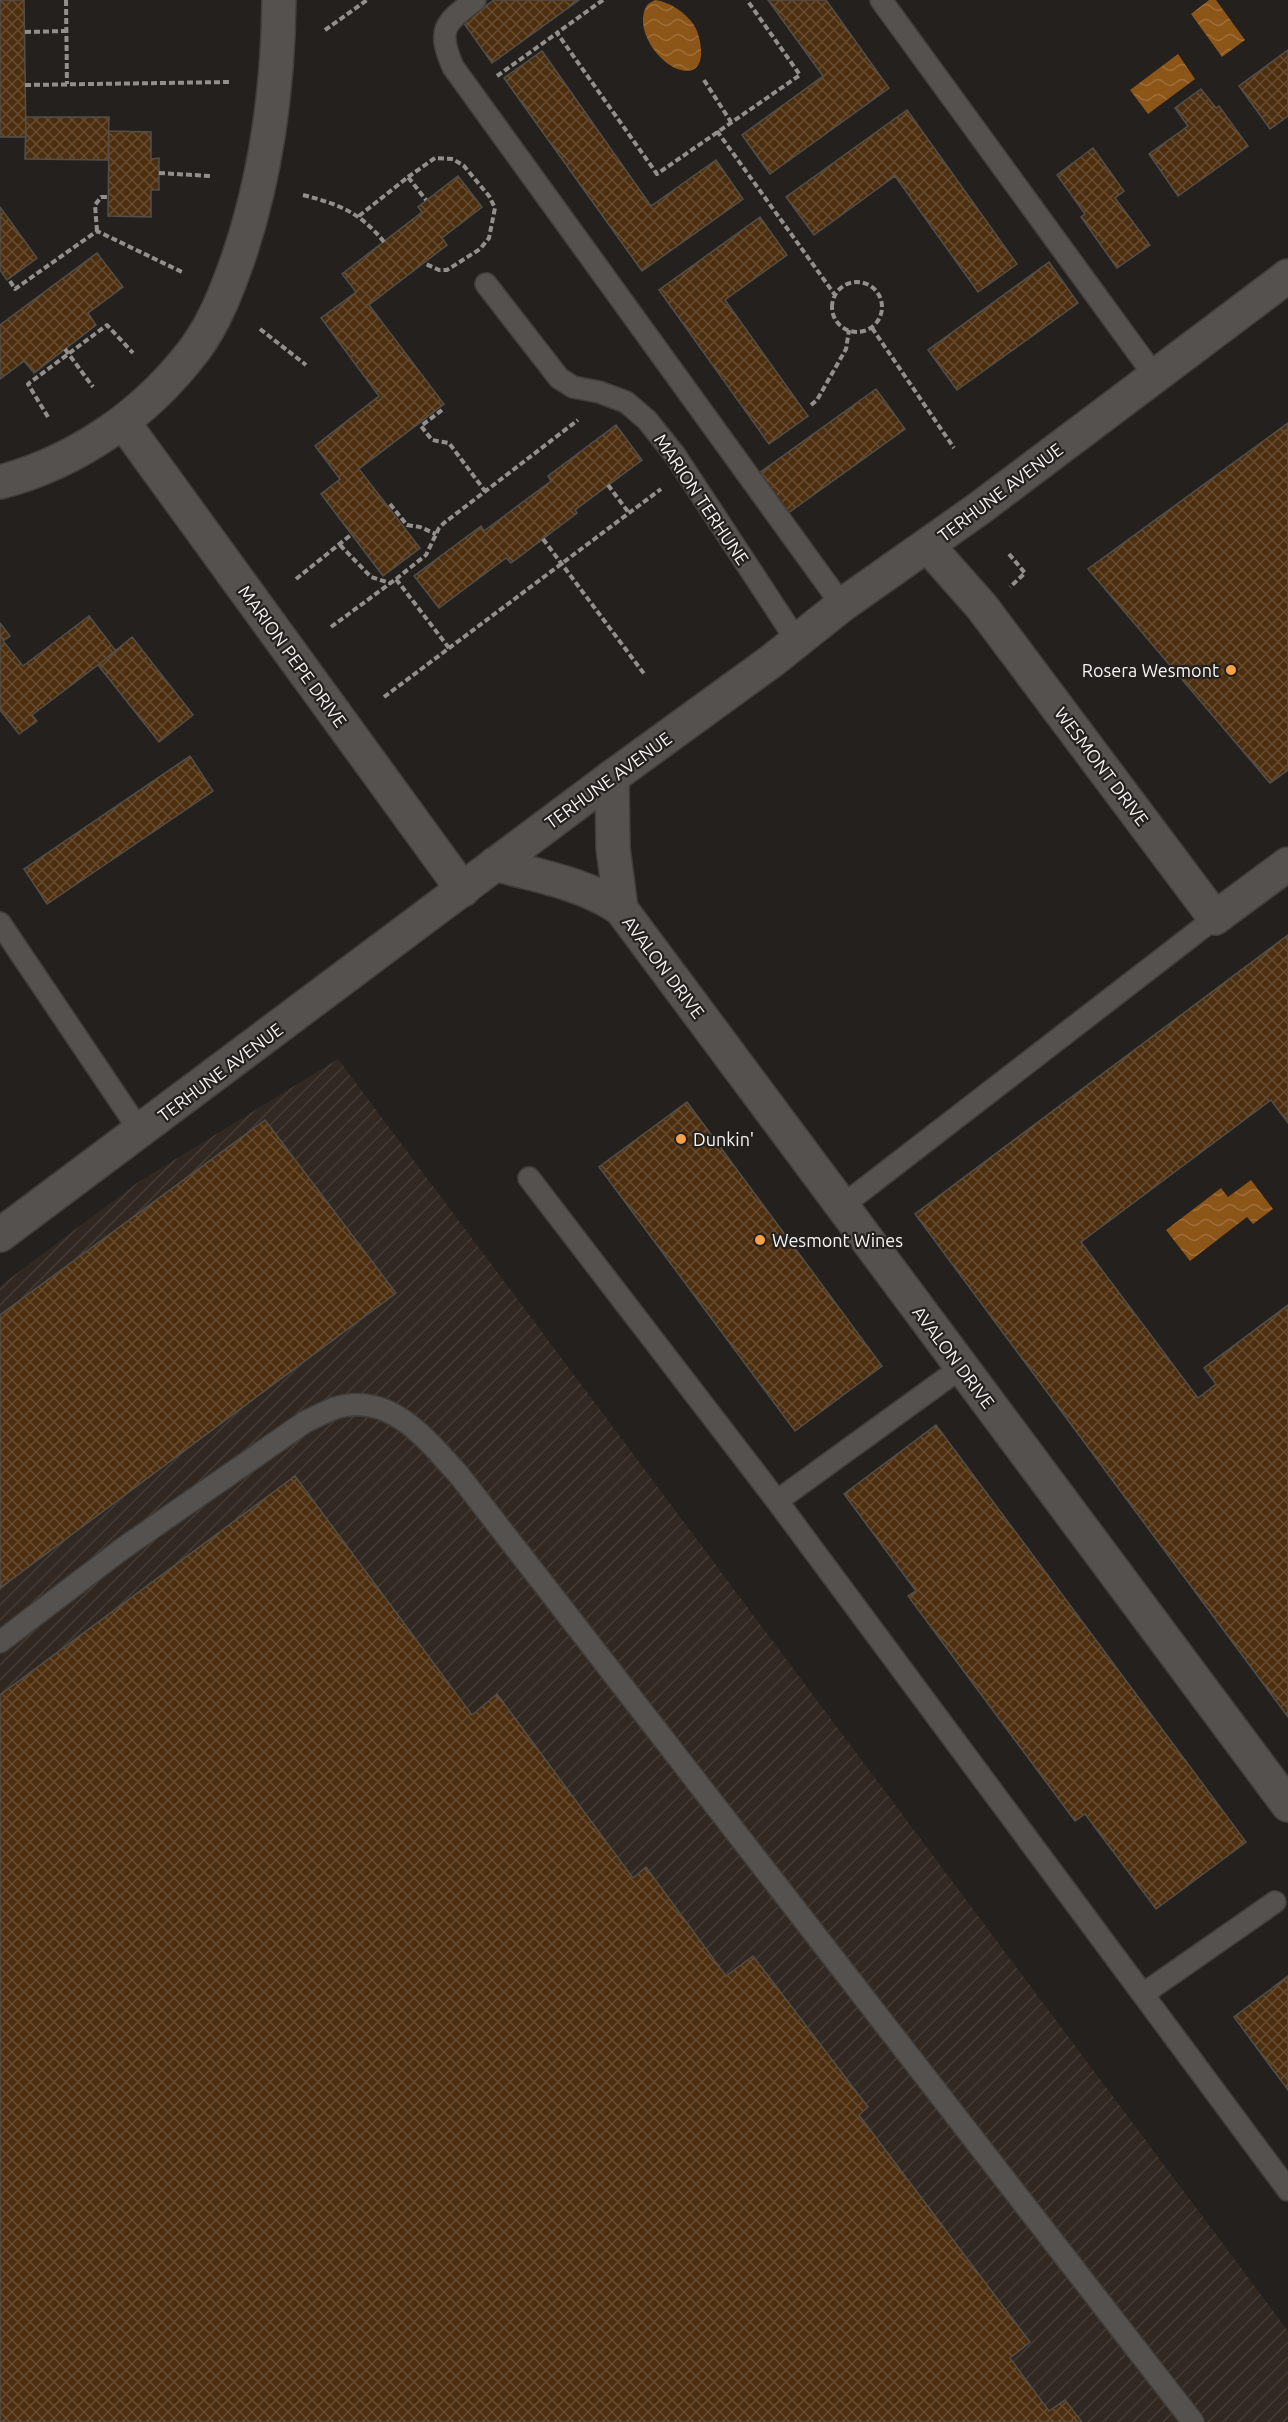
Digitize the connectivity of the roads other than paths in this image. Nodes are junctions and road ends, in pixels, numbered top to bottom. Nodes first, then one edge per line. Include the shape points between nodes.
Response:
1 (279, 0) edge
2 (475, 0) edge
3 (881, 0) edge
4 (1288, 276) edge
5 (486, 284) dead end
6 (1154, 375) junction
7 (123, 422) junction
8 (0, 482) edge
9 (928, 546) junction
10 (842, 605) junction
11 (797, 641) junction
12 (612, 777) junction
13 (495, 864) junction
14 (1288, 864) edge
15 (464, 890) junction
16 (621, 909) junction
17 (1215, 918) junction
18 (0, 923) edge
19 (140, 1131) junction
20 (529, 1178) dead end
21 (842, 1206) junction
22 (0, 1235) edge
23 (962, 1367) junction
24 (777, 1501) junction
25 (0, 1642) edge
26 (1286, 1798) edge
27 (1275, 1902) dead end
28 (1143, 1994) junction
29 (1288, 2190) edge
30 (1193, 2422) edge

1 - 7 street via 279,55 263,172 226,294 196,347 161,390
2 - 10 lane via 449,19 444,29 443,41 453,68
3 - 6 lane
4 - 6 street, TERHUNE AVENUE
5 - 11 lane, MARION TERHUNE via 559,378 573,387 626,402 647,420 685,470
6 - 9 street, TERHUNE AVENUE
7 - 8 street via 76,453 28,475
7 - 15 street, MARION PEPE DRIVE
9 - 10 street, TERHUNE AVENUE
9 - 17 street, WESMONT DRIVE via 982,607
10 - 11 street, TERHUNE AVENUE
11 - 12 street, TERHUNE AVENUE
12 - 13 street, TERHUNE AVENUE
12 - 16 street, AVALON DRIVE via 613,848
13 - 15 street, TERHUNE AVENUE
13 - 16 street, AVALON DRIVE via 576,886
14 - 17 street
15 - 19 street, TERHUNE AVENUE
16 - 21 street, AVALON DRIVE
17 - 21 lane
18 - 19 lane
19 - 22 street, TERHUNE AVENUE
20 - 24 lane
21 - 23 street, AVALON DRIVE
23 - 24 lane
23 - 26 street, AVALON DRIVE
24 - 28 lane
25 - 30 lane via 122,1549 305,1422 336,1408 359,1405 382,1408 416,1428 459,1475
27 - 28 lane
28 - 29 lane

